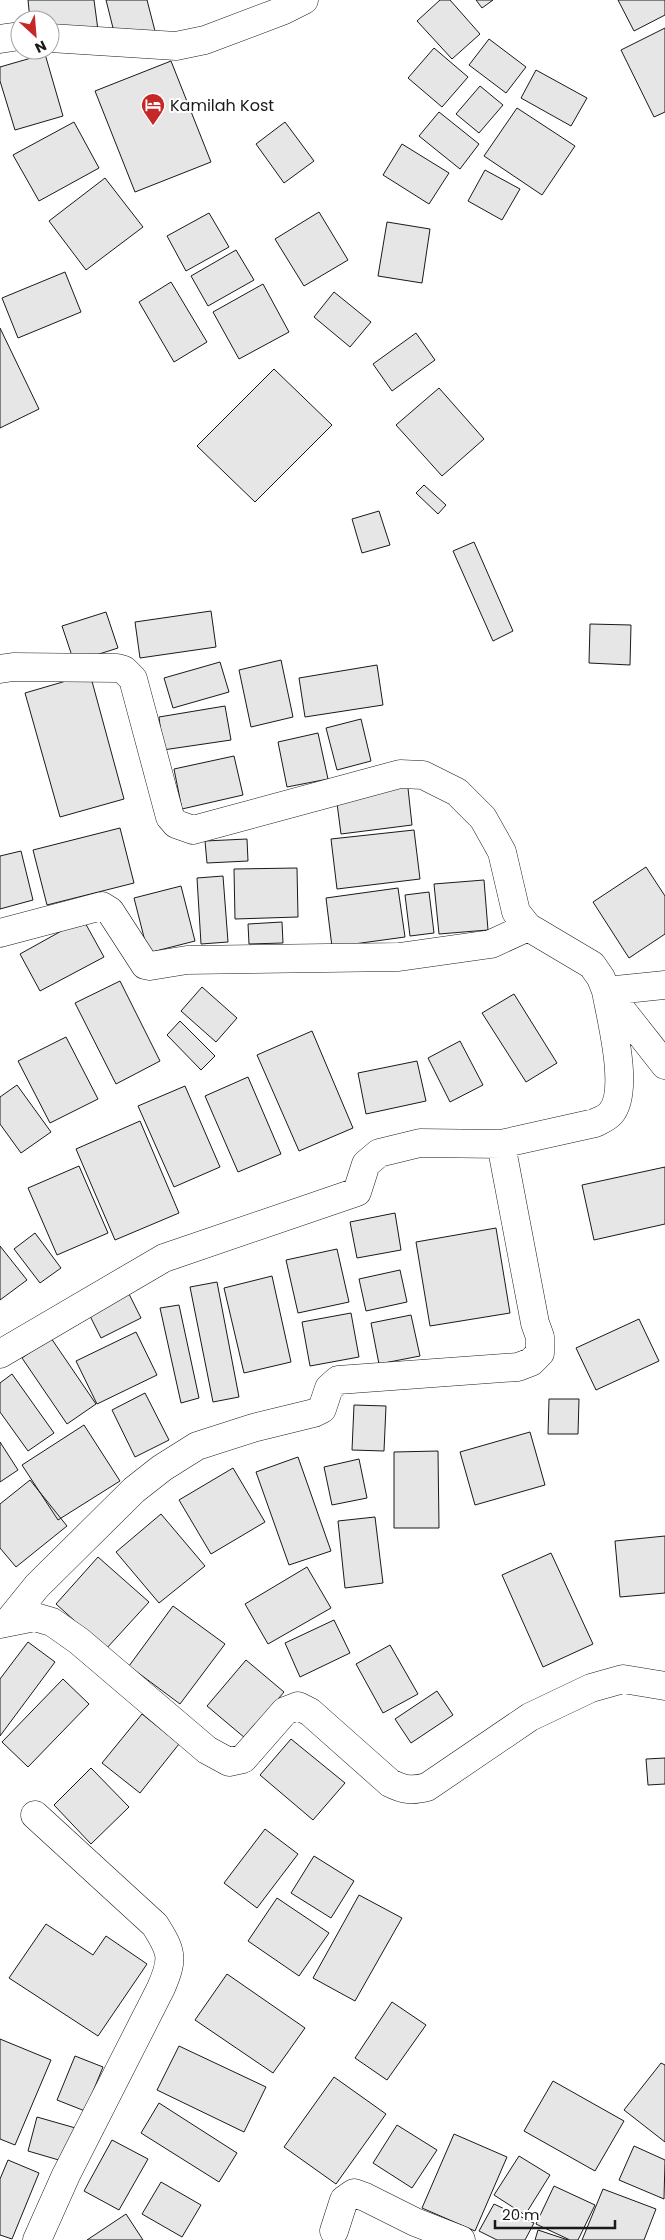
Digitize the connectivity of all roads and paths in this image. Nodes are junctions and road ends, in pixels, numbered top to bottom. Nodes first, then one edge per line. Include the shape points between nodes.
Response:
1 (304, 0) edge
2 (60, 39) edge
3 (0, 669) edge
4 (528, 927) junction
5 (0, 933) edge
6 (665, 985) edge
7 (606, 991) junction
8 (665, 1064) edge
9 (501, 1144) junction
10 (0, 1354) edge
11 (4, 1623) edge
12 (665, 1686) edge
13 (35, 1815) dead end
14 (334, 2231) dead end
15 (37, 2240) edge
16 (461, 2240) edge

1 - 2 street via 205,40 176,46
3 - 4 street via 124,670 133,679 170,817 176,824 193,830 400,774 424,775 457,792 483,818 502,852 516,912
4 - 5 street via 491,944 399,957 188,960 150,966 145,964 110,911 102,906
4 - 7 street via 592,965
6 - 7 street
7 - 8 street
7 - 9 street via 620,1081 618,1100 612,1112 594,1123
9 - 10 street via 420,1143 379,1153 366,1164 357,1192 164,1258
9 - 11 street via 540,1336 540,1353 531,1362 518,1367 338,1380 329,1388 322,1409 314,1414 253,1428 197,1446 134,1490 36,1586
11 - 12 street via 35,1617 52,1622 79,1641 207,1750 229,1762 243,1758 285,1711 298,1706 310,1712 390,1783 403,1790 427,1787 530,1717 591,1688 624,1680
13 - 15 street via 155,1925 171,1957 161,1988
14 - 16 street via 344,2200 354,2193

